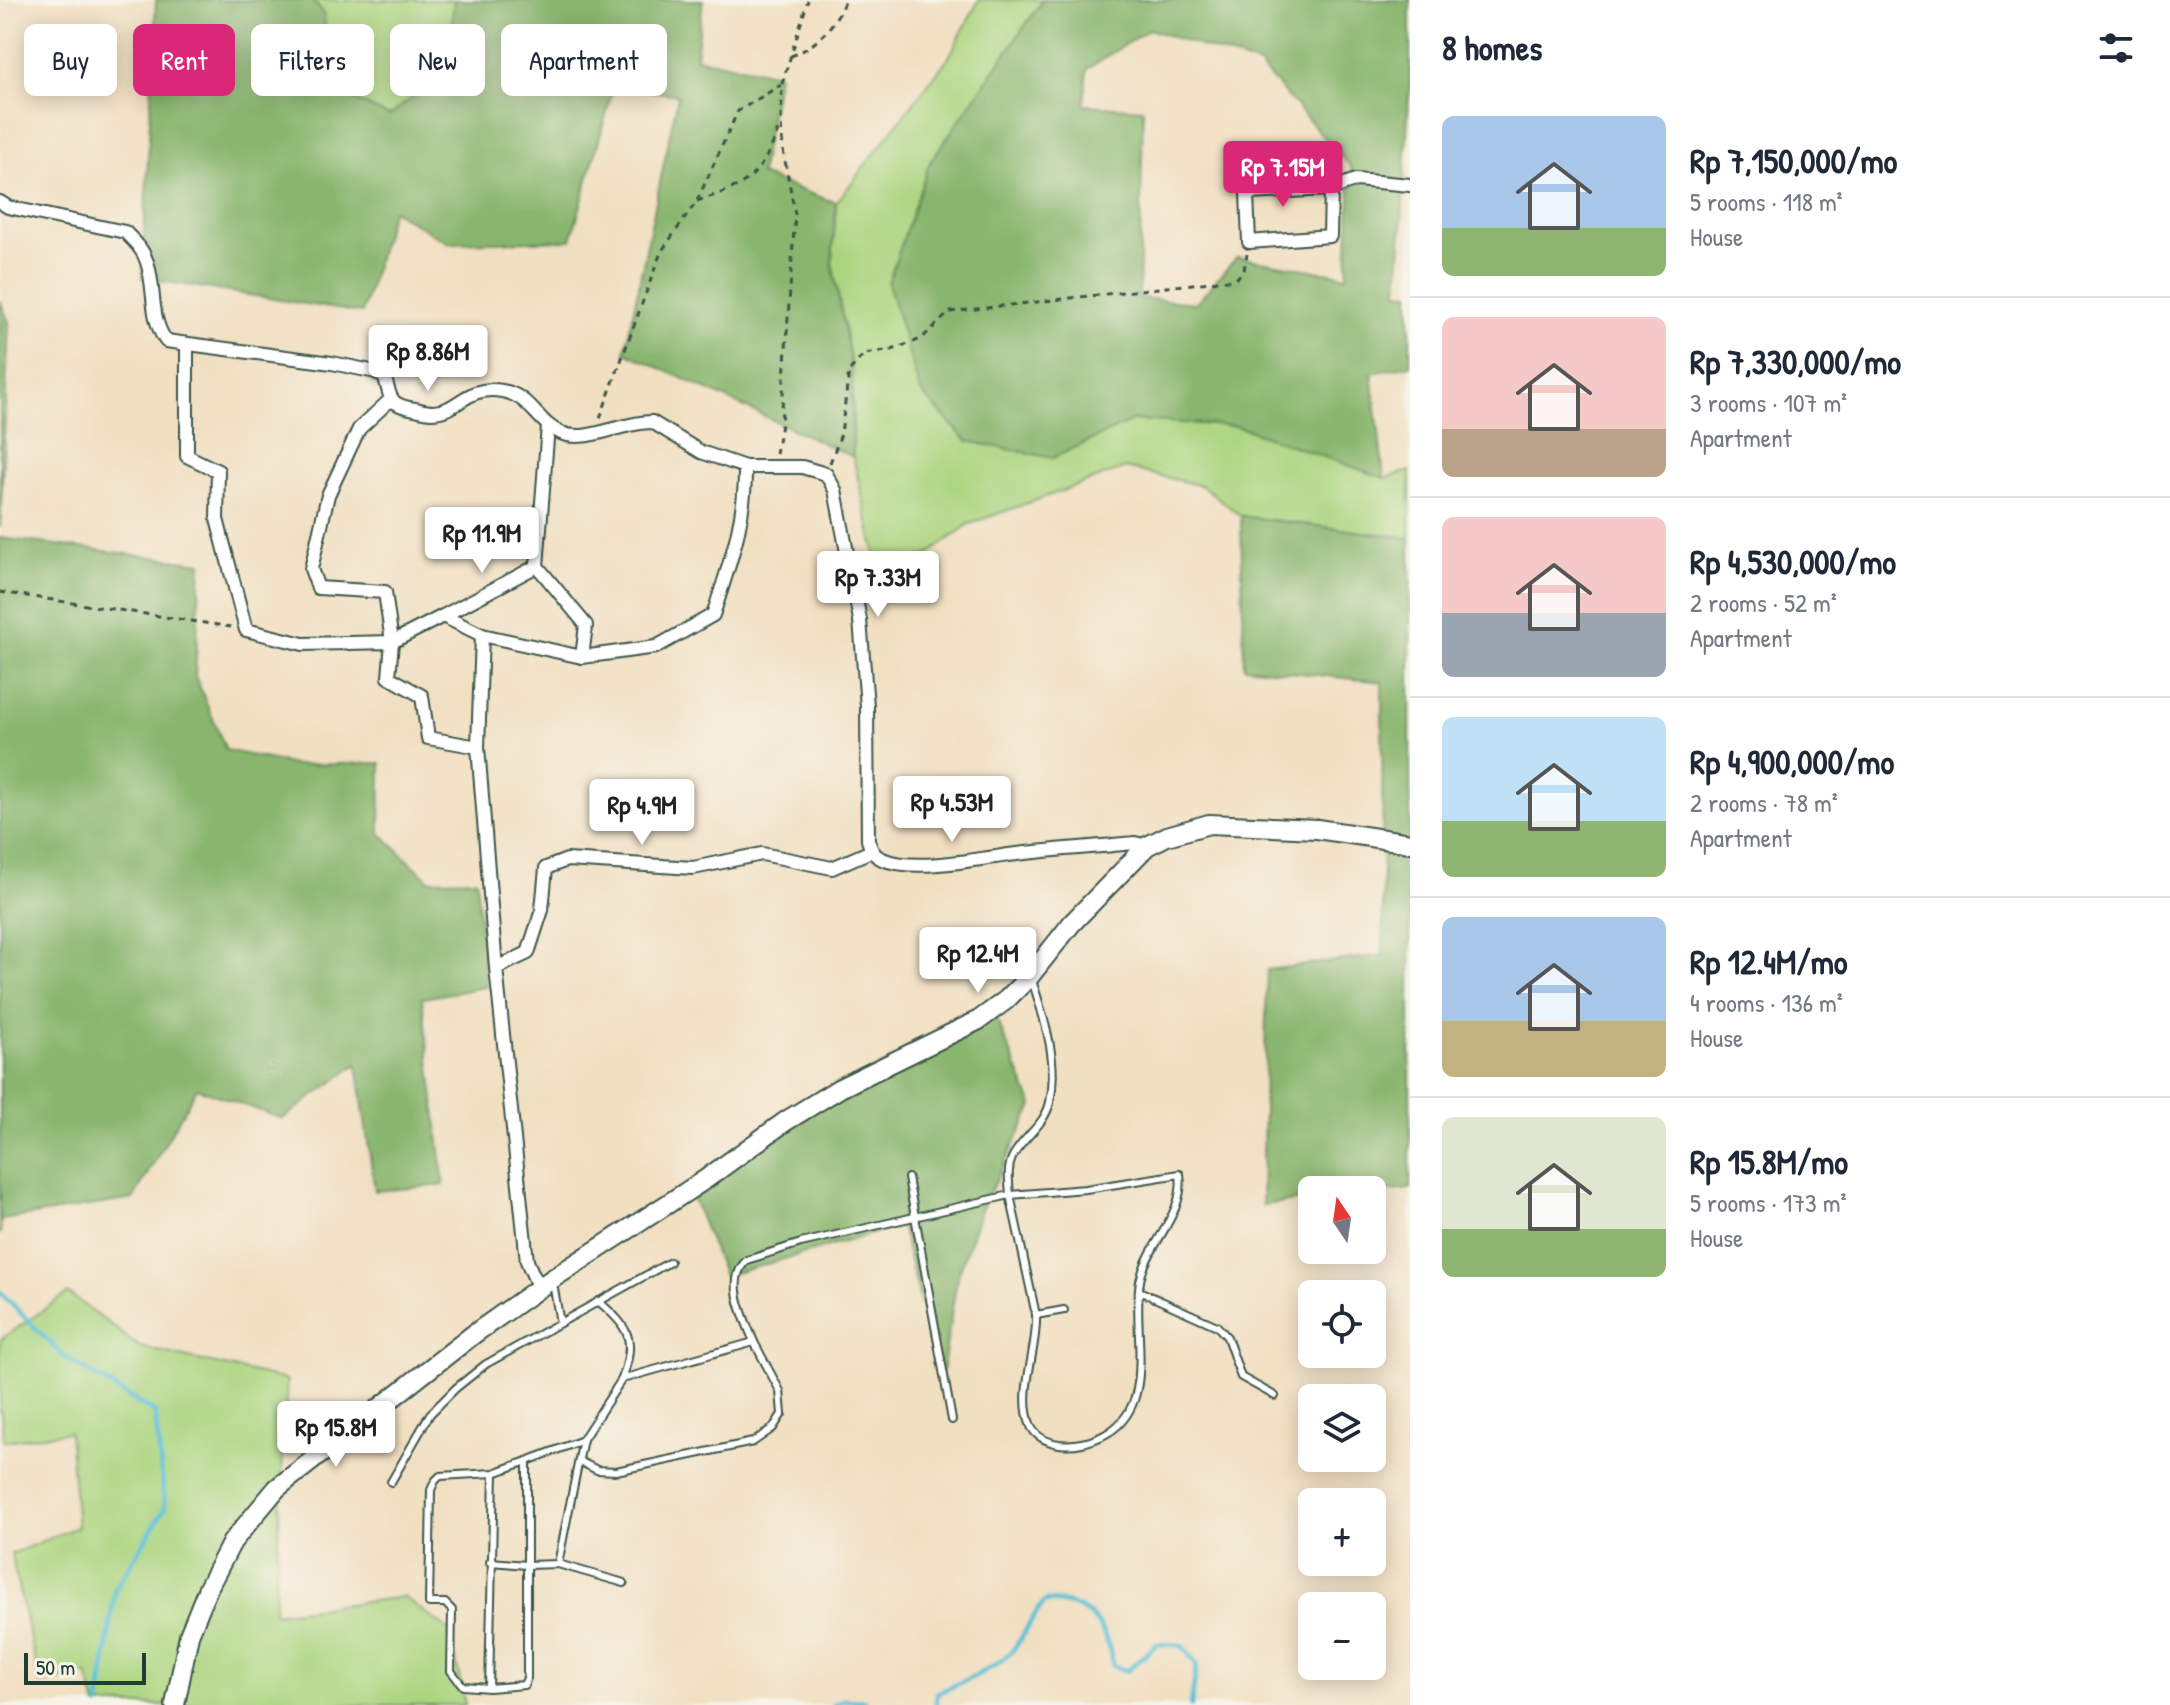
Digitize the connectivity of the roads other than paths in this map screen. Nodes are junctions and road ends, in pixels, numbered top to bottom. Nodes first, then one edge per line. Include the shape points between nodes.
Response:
1 (1410, 185) edge
2 (1331, 189) junction
3 (0, 202) edge
4 (187, 345) junction
5 (391, 399) junction
6 (548, 426) junction
7 (745, 467) junction
8 (537, 566) junction
9 (443, 616) junction
10 (482, 635) junction
11 (392, 642) junction
12 (582, 657) junction
13 (478, 747) junction
14 (1410, 843) edge
15 (1147, 846) junction
16 (871, 851) junction
17 (496, 968) junction
18 (1030, 976) junction
19 (908, 1178) dead end
20 (1010, 1195) junction
21 (914, 1216) junction
22 (670, 1262) dead end
23 (546, 1284) junction
24 (1139, 1291) junction
25 (598, 1301) junction
26 (1064, 1310) dead end
27 (1036, 1315) junction
28 (560, 1323) junction
29 (754, 1342) junction
30 (622, 1379) junction
31 (1275, 1396) dead end
32 (952, 1420) dead end
33 (583, 1439) junction
34 (527, 1461) junction
35 (579, 1461) junction
36 (494, 1473) junction
37 (391, 1482) dead end
38 (490, 1562) junction
39 (558, 1564) junction
40 (527, 1565) junction
41 (624, 1583) dead end
42 (489, 1688) junction
43 (175, 1705) edge

1 - 2 street via 1356,180
2 - 2 street via 1247,193 1249,242 1330,236
3 - 4 street via 125,232 148,263 156,328 166,341
4 - 5 street via 376,372 385,378
4 - 11 street via 187,456 218,471 217,519 246,630 303,644
5 - 6 street via 397,407 433,412 478,391 502,391 529,404
5 - 11 street via 359,429 328,495 311,569 318,588 385,592
6 - 7 street via 575,436 652,422 701,452
6 - 8 street
7 - 12 street via 738,538 713,615 656,647
7 - 16 street via 802,467 826,474 835,490 860,620
8 - 9 street
8 - 12 street via 586,625
9 - 10 street
9 - 11 street
10 - 12 street
10 - 13 street
11 - 13 street via 389,677 422,696 428,738
13 - 17 street
14 - 15 street via 1317,829 1209,824
15 - 16 street via 899,864
15 - 18 street via 1072,923
16 - 17 street via 832,868 762,854 693,868 567,860 546,868 542,910 528,953
17 - 23 street via 527,1261
18 - 20 lane via 1052,1062 1050,1103 1040,1125 1013,1157
18 - 23 street via 979,1020 840,1088
19 - 21 lane
20 - 21 lane
20 - 24 lane via 1180,1174 1182,1187 1146,1262
20 - 27 lane
21 - 29 lane via 747,1260 737,1280
21 - 32 lane
22 - 25 lane
23 - 28 lane
23 - 43 street via 277,1488 250,1517 208,1588 189,1635
24 - 27 lane via 1135,1398 1116,1428 1099,1439 1060,1444 1043,1440 1029,1423
24 - 31 lane via 1217,1326 1227,1337 1241,1377
25 - 28 lane
25 - 30 lane via 621,1320 631,1342
26 - 27 lane
28 - 37 lane via 486,1364 456,1388 430,1414
29 - 30 lane
29 - 35 lane via 780,1391 782,1414 753,1442 616,1471
30 - 33 lane
33 - 34 lane
33 - 35 lane
34 - 36 lane
34 - 40 lane
35 - 39 lane
36 - 38 lane
36 - 42 lane via 440,1476 431,1490 429,1603 445,1603 452,1610 451,1671 463,1686
38 - 40 lane
38 - 42 lane
39 - 40 lane
39 - 41 lane
40 - 42 lane via 527,1678 519,1687

